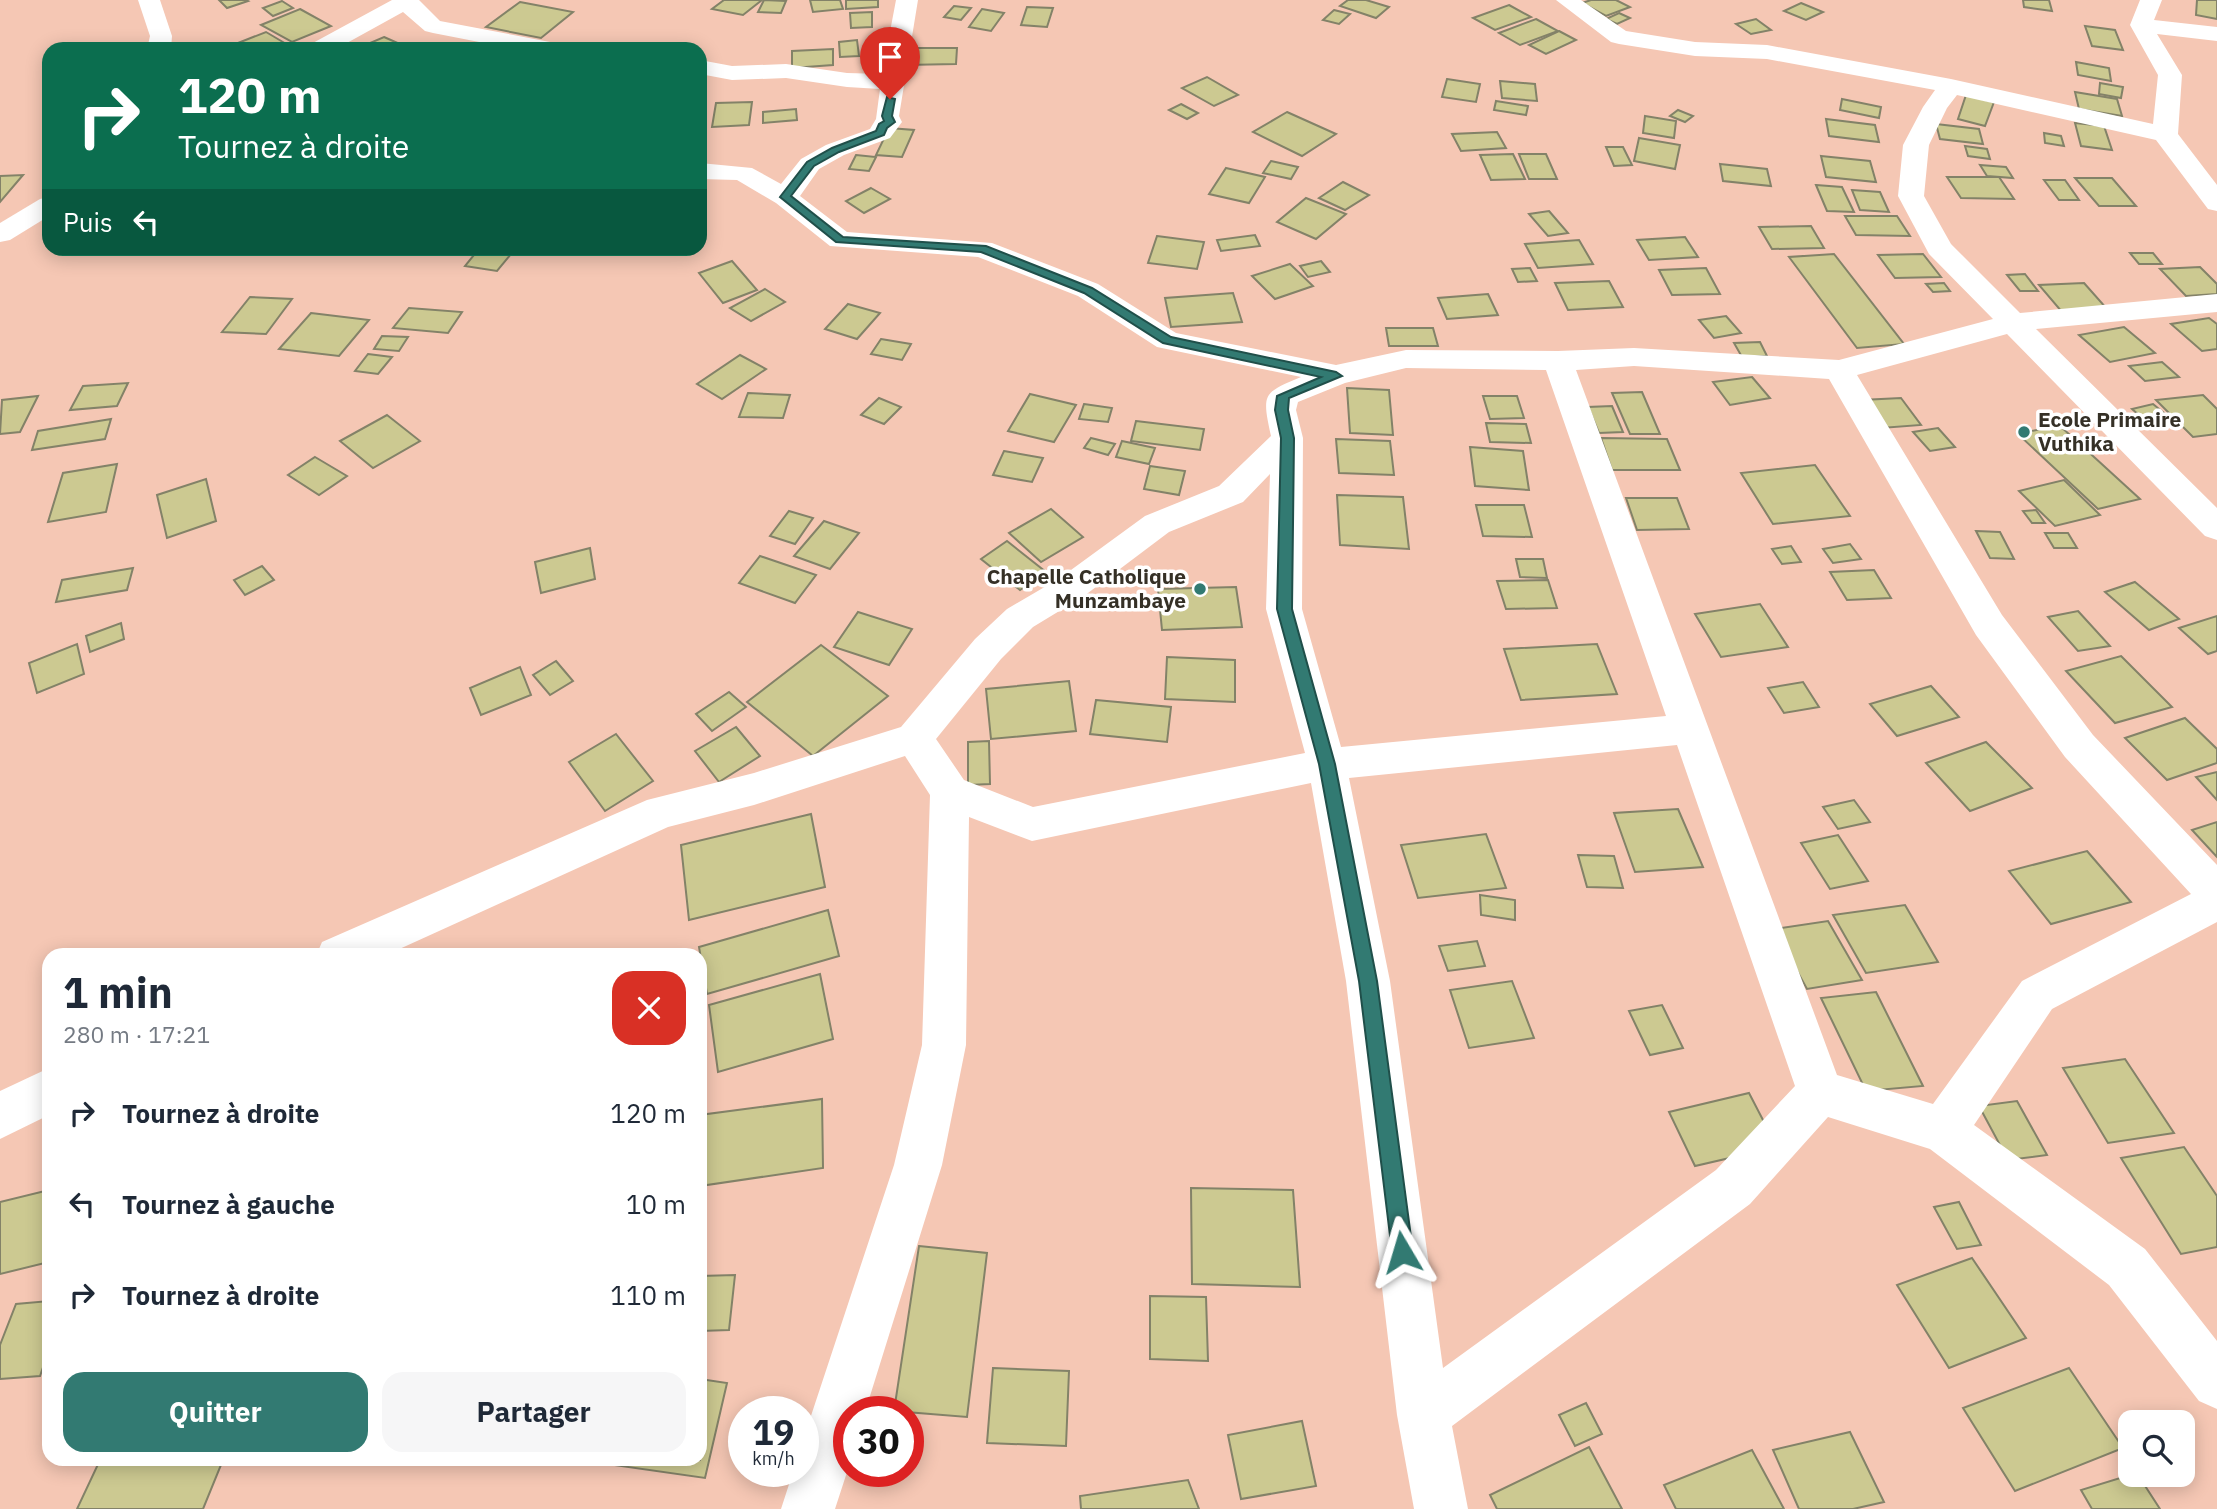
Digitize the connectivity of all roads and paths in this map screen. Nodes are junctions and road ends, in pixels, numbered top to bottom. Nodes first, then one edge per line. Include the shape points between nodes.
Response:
1 (149, 0) edge
2 (907, 0) edge
3 (1567, 0) edge
4 (2151, 0) edge
5 (407, 1) edge
6 (2141, 24) junction
7 (2217, 34) edge
8 (160, 42) edge
9 (332, 42) edge
10 (514, 42) edge
11 (707, 68) edge
12 (893, 82) junction
13 (1951, 86) junction
14 (2165, 134) junction
15 (707, 172) edge
16 (785, 197) junction
17 (2217, 203) edge
18 (42, 209) edge
19 (0, 234) edge
20 (2217, 303) edge
21 (2016, 323) junction
22 (1558, 362) junction
23 (1839, 370) junction
24 (1336, 376) junction
25 (1287, 438) junction
26 (2217, 528) edge
27 (1688, 729) junction
28 (914, 738) junction
29 (1327, 764) junction
30 (950, 792) junction
31 (2217, 893) edge
32 (2217, 901) edge
33 (355, 948) edge
34 (1820, 1092) junction
35 (42, 1094) edge
36 (0, 1116) edge
37 (1943, 1129) junction
38 (2217, 1383) edge
39 (1423, 1415) junction
40 (808, 1509) edge
41 (1441, 1509) edge

1 - 8 street
2 - 12 street
3 - 13 street via 1619,37 1767,52
4 - 6 street
5 - 9 street
5 - 10 street via 433,26
6 - 7 street
6 - 14 street via 2170,75
11 - 12 street
12 - 16 street via 890,122 881,133 810,164
13 - 14 street
13 - 21 street via 1934,107 1916,145 1911,196 1939,248
14 - 17 street
15 - 16 street via 743,173
16 - 24 street via 840,240 982,249 1088,290 1167,340
18 - 19 street
20 - 21 street
21 - 23 street
21 - 26 street
22 - 23 street via 1634,357
22 - 24 street via 1406,359
22 - 27 street
23 - 31 street via 1990,625 2079,746
24 - 25 street via 1283,396
25 - 28 street via 1231,494 1157,524 1072,587 1020,618
25 - 29 street via 1284,609
27 - 29 street
27 - 34 street
28 - 30 street
28 - 33 street via 754,789 661,812
29 - 30 street via 1032,824
29 - 39 street via 1368,981
30 - 40 street via 944,1045 918,1165
32 - 37 street via 2037,995
34 - 37 street
34 - 39 street via 1733,1187
35 - 36 street
37 - 38 street via 2127,1267
39 - 41 street

